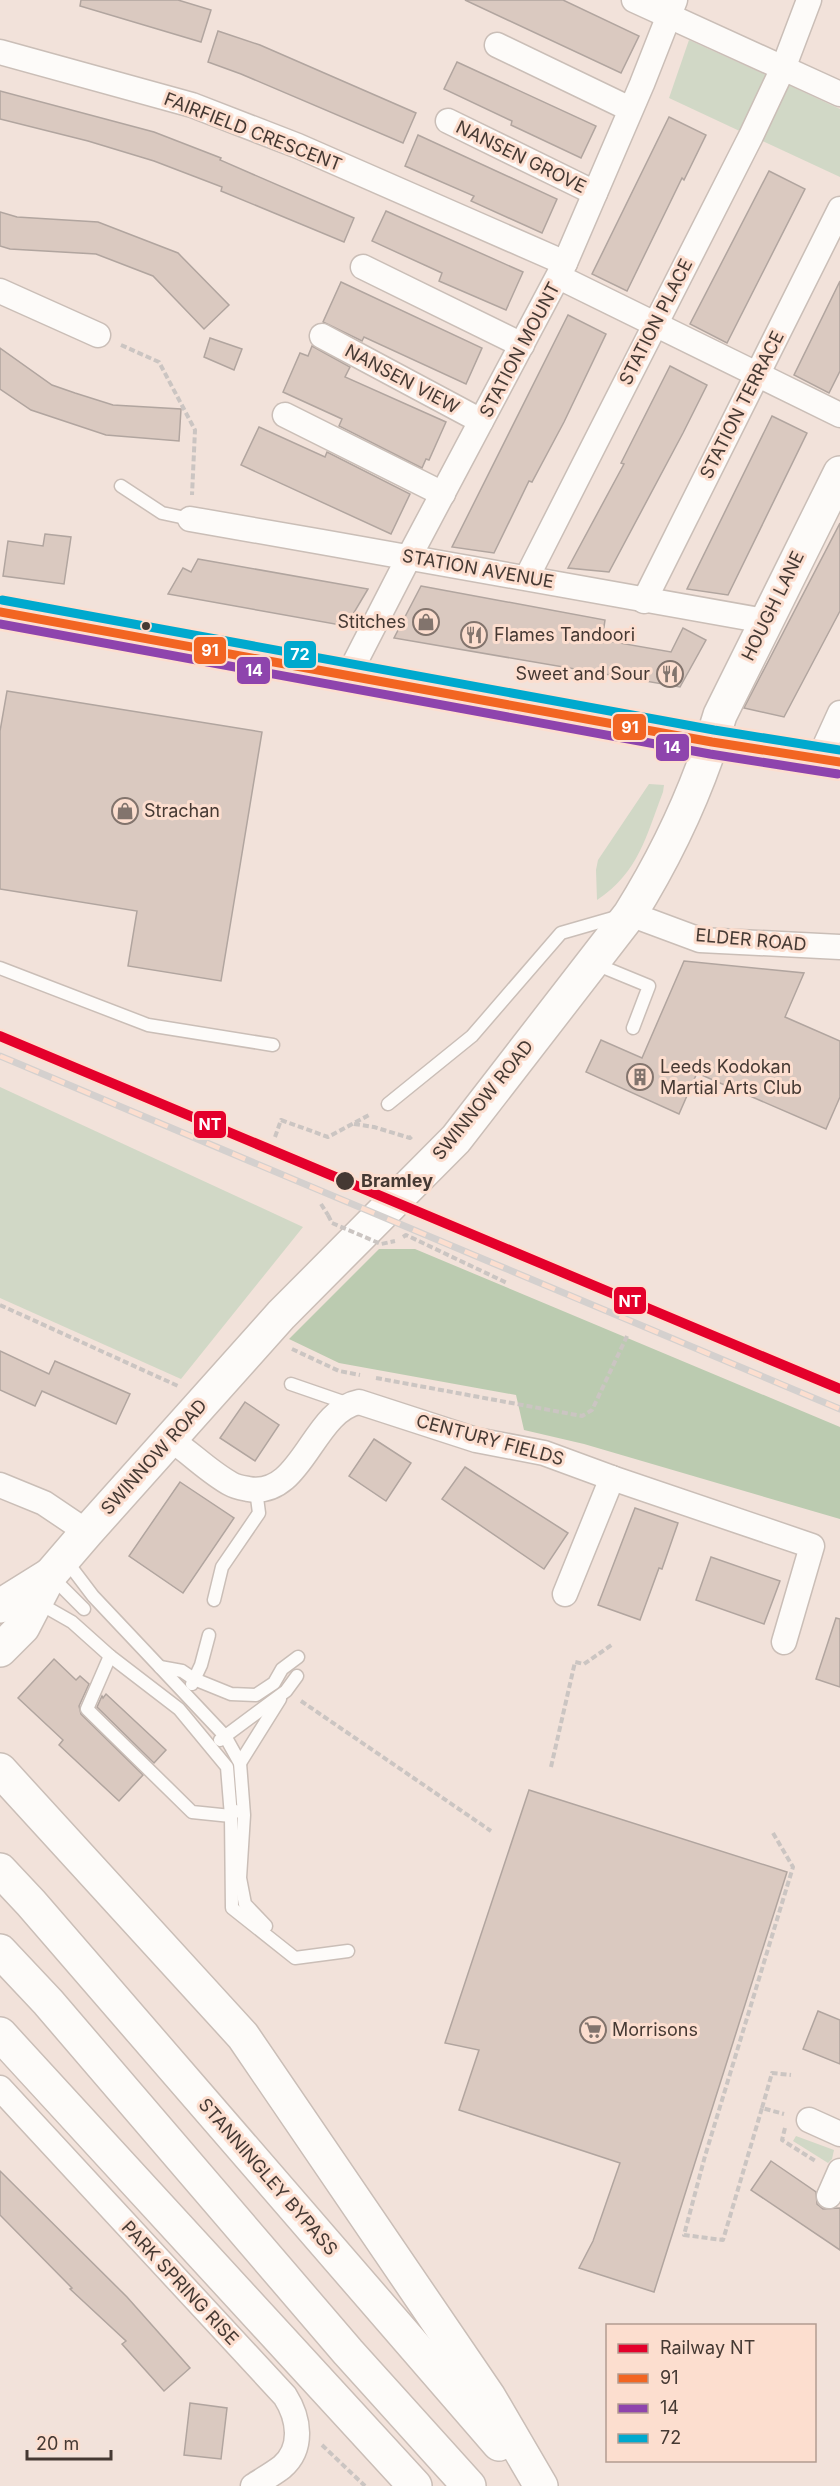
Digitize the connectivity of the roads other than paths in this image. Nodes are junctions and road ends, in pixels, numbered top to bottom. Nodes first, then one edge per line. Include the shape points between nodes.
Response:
1 (634, 0) edge
2 (809, 0) edge
3 (672, 8) edge
4 (497, 45) dead end
5 (0, 51) edge
6 (784, 66) junction
7 (840, 94) edge
8 (630, 109) junction
9 (447, 121) dead end
10 (595, 193) junction
11 (840, 209) edge
12 (363, 267) dead end
13 (562, 270) junction
14 (0, 291) edge
15 (654, 325) junction
16 (98, 334) road end
17 (322, 336) dead end
18 (522, 345) junction
19 (758, 375) junction
20 (285, 415) dead end
21 (840, 415) edge
22 (481, 421) junction
23 (840, 473) edge
24 (121, 486) dead end
25 (442, 494) junction
26 (190, 519) joint
27 (409, 556) junction
28 (527, 577) junction
29 (644, 601) junction
30 (0, 612) edge
31 (765, 621) junction
32 (349, 674) junction
33 (840, 713) edge
34 (712, 742) junction
35 (830, 760) edge
36 (630, 914) junction
37 (840, 947) edge
38 (592, 963) junction
39 (0, 968) edge
40 (633, 1028) dead end
41 (273, 1045) dead end
42 (388, 1104) road end
43 (291, 1384) dead end
44 (350, 1404) junction
45 (171, 1440) junction
46 (612, 1478) junction
47 (0, 1485) edge
48 (256, 1490) junction
49 (87, 1532) junction
50 (50, 1578) junction
51 (565, 1594) dead end
52 (214, 1600) dead end
53 (0, 1606) edge
54 (84, 1609) dead end
55 (209, 1635) dead end
56 (784, 1642) dead end
57 (0, 1650) edge
58 (110, 1656) junction
59 (298, 1657) dead end
60 (160, 1667) junction
61 (297, 1676) dead end
62 (194, 1679) junction
63 (286, 1691) junction
64 (187, 1694) junction
65 (179, 1709) junction
66 (225, 1737) junction
67 (212, 1747) junction
68 (240, 1762) junction
69 (0, 1770) edge
70 (243, 1803) junction
71 (231, 1816) junction
72 (0, 1870) edge
73 (0, 1951) edge
74 (348, 1951) dead end
75 (295, 1958) junction
76 (0, 2034) edge
77 (0, 2088) edge
78 (809, 2121) road end
79 (840, 2134) edge
80 (253, 2486) edge
81 (415, 2486) edge
82 (470, 2486) edge
83 (535, 2486) edge
84 (541, 2486) edge

1 - 3 street
2 - 6 street, STATION PLACE
3 - 6 street
3 - 8 street, STATION MOUNT
4 - 8 street
5 - 13 street, FAIRFIELD CRESCENT via 192,105 298,146 433,206
6 - 7 street
6 - 15 street, STATION PLACE
8 - 10 street, STATION MOUNT
9 - 10 street, NANSEN GROVE
10 - 13 street, STATION MOUNT
11 - 19 street, STATION TERRACE
12 - 18 street
13 - 15 street, FAIRFIELD CRESCENT
13 - 18 street, STATION MOUNT
14 - 16 street
15 - 19 street, FAIRFIELD CRESCENT
15 - 28 street, STATION PLACE
17 - 22 street, NANSEN VIEW
18 - 22 street, STATION MOUNT
19 - 21 street, FAIRFIELD CRESCENT
19 - 29 street, STATION TERRACE
20 - 25 street
22 - 25 street, STATION MOUNT
23 - 31 main road, HOUGH LANE
24 - 26 lane via 162,513
25 - 27 street, STATION MOUNT
26 - 27 street, STATION AVENUE
27 - 28 street, STATION AVENUE
27 - 32 street, STATION MOUNT
28 - 29 street, STATION AVENUE
29 - 31 street, STATION AVENUE
30 - 32 main road
31 - 34 main road, HOUGH LANE via 720,715
32 - 34 main road
33 - 35 street
34 - 35 main road
34 - 36 main road, SWINNOW ROAD via 671,841
36 - 37 street, ELDER ROAD via 700,940
36 - 38 main road, SWINNOW ROAD
36 - 42 lane via 561,933 472,1036
38 - 40 lane via 649,986
38 - 45 main road, SWINNOW ROAD via 456,1139 281,1315
39 - 41 lane via 148,1025
43 - 44 lane
44 - 46 street, CENTURY FIELDS via 359,1402 476,1440 544,1453
44 - 48 street via 332,1417 277,1486
45 - 48 street via 232,1486
45 - 49 main road, SWINNOW ROAD
46 - 51 street
46 - 56 street, CENTURY FIELDS via 812,1546
47 - 49 street via 44,1503
48 - 52 lane via 259,1513 222,1567
49 - 50 main road, SWINNOW ROAD
50 - 53 main road, SWINNOW ROAD
50 - 54 lane
50 - 57 main road, SWINNOW ROAD via 23,1627
50 - 58 lane via 72,1622
50 - 60 lane via 93,1596
55 - 62 lane
58 - 65 lane
58 - 71 lane via 87,1710 192,1812
59 - 62 lane via 274,1683 256,1695 231,1694
60 - 62 lane via 182,1671
60 - 64 lane
61 - 63 lane
62 - 64 lane
63 - 66 lane
63 - 68 lane
64 - 65 lane
64 - 66 lane
65 - 67 lane
66 - 67 lane
66 - 68 lane
67 - 71 lane via 227,1767
68 - 70 lane
69 - 84 main road via 243,2036 489,2397
70 - 71 lane
70 - 75 lane via 240,1878 245,1904
71 - 75 lane via 232,1908
72 - 83 main road, STANNINGLEY BYPASS
73 - 82 main road via 348,2352
74 - 75 lane
76 - 81 main road
77 - 80 street, PARK SPRING RISE via 285,2396 297,2422 291,2456
78 - 79 street

